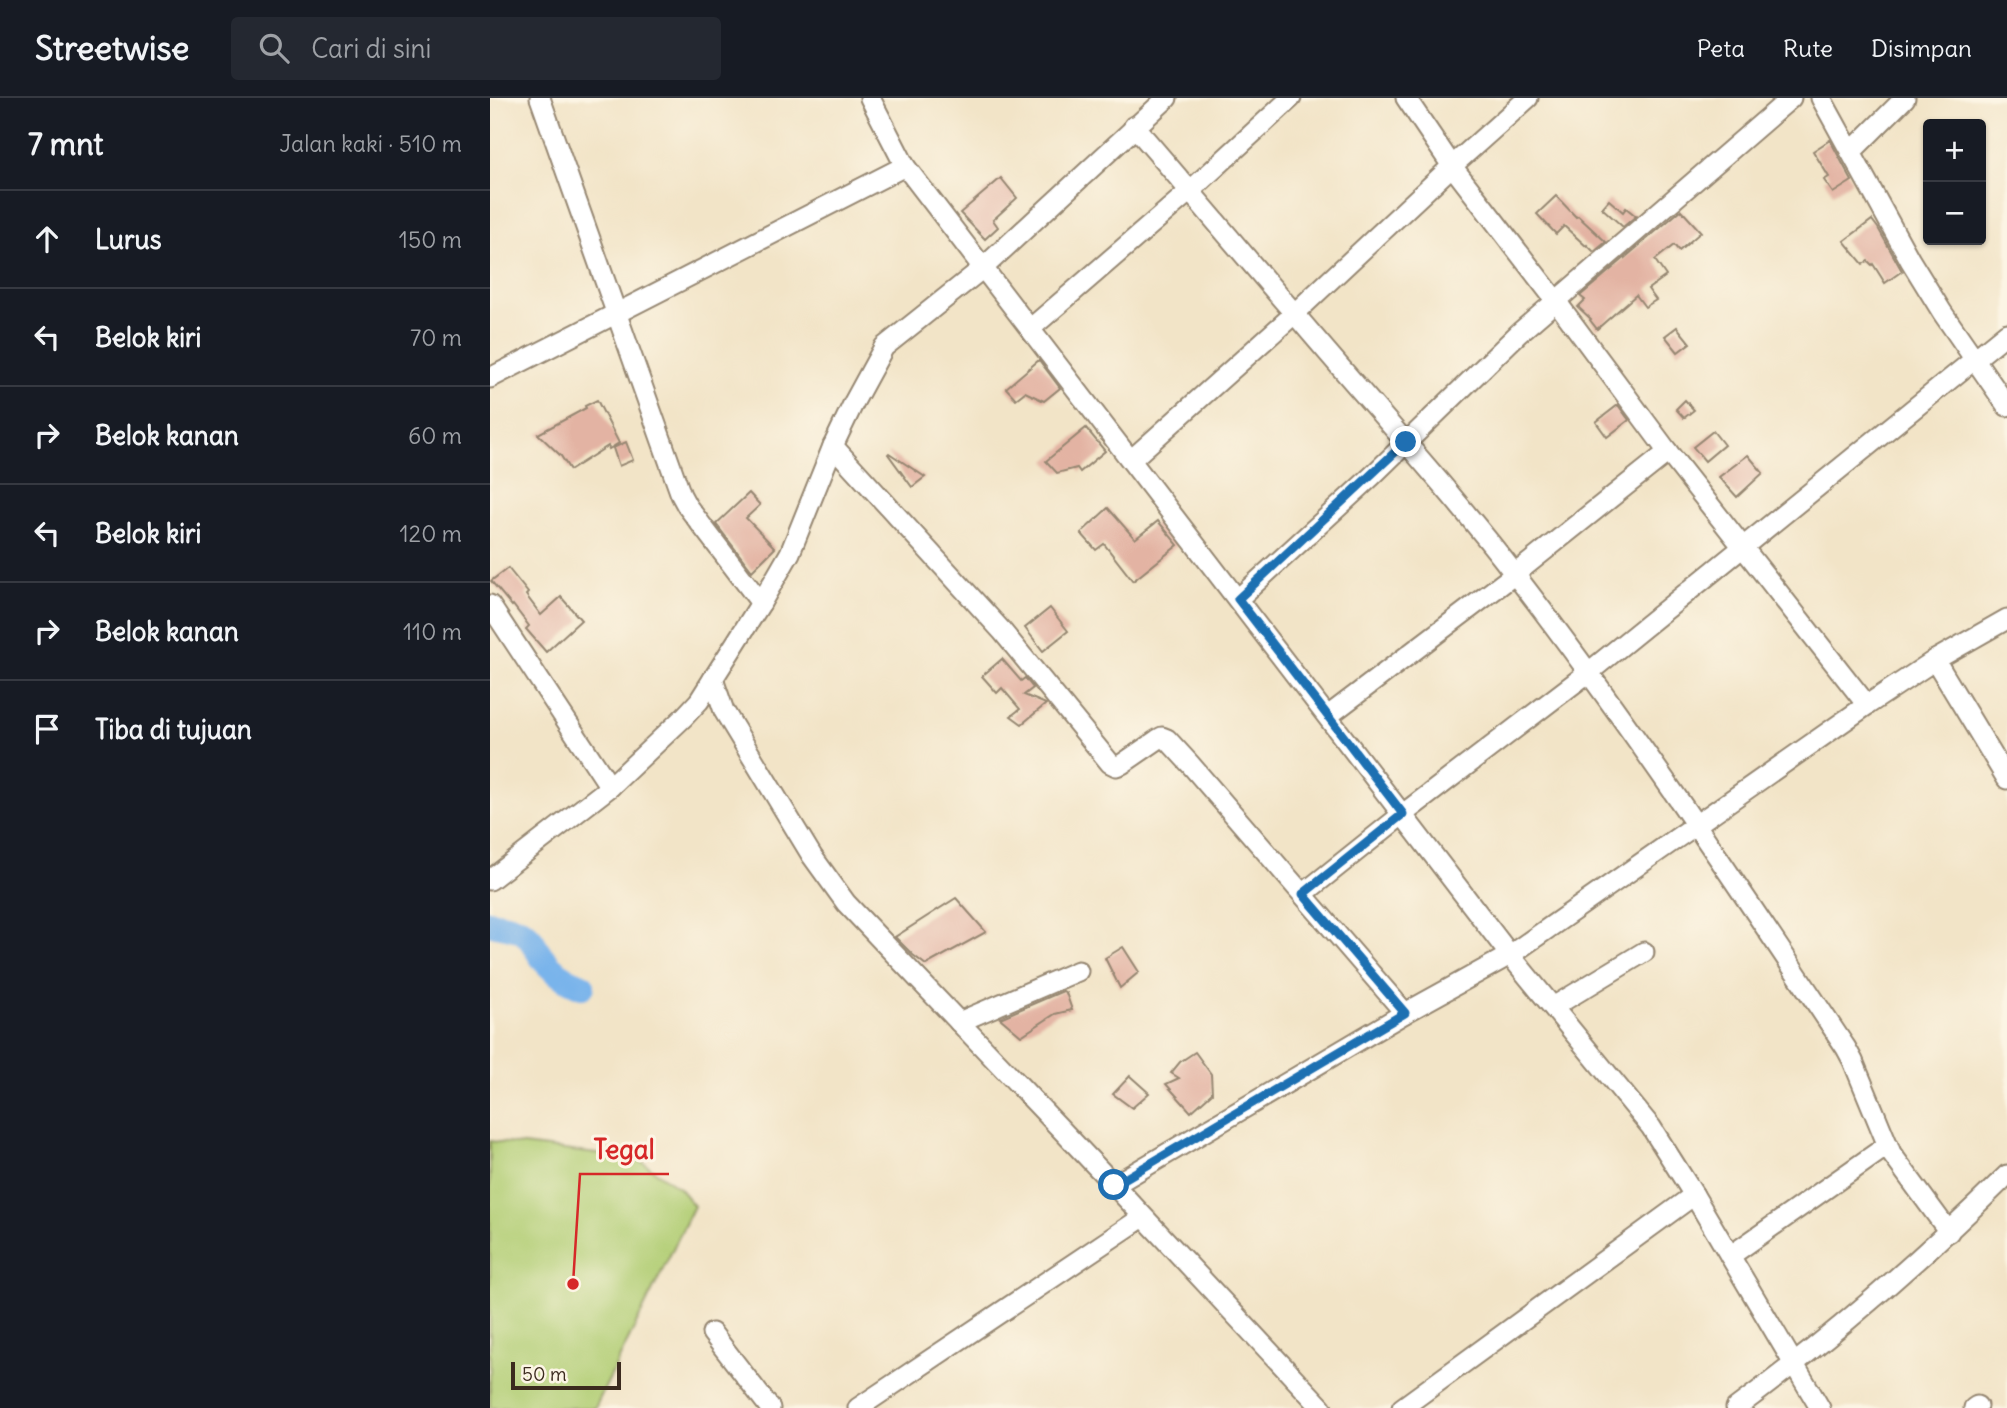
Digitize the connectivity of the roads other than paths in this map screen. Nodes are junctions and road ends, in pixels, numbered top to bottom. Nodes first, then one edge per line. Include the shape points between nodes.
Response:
1 (540, 98) edge
2 (870, 98) edge
3 (1167, 98) edge
4 (1291, 98) edge
5 (1406, 98) edge
6 (1528, 98) edge
7 (1791, 98) edge
8 (1821, 98) edge
9 (1905, 98) edge
10 (1135, 127) junction
11 (1851, 152) junction
12 (905, 166) junction
13 (1452, 166) junction
14 (1191, 190) junction
15 (983, 268) junction
16 (1556, 301) junction
17 (618, 314) junction
18 (1294, 314) junction
19 (1030, 329) junction
20 (2007, 333) edge
21 (1974, 359) junction
22 (490, 378) edge
23 (2007, 406) edge
24 (1406, 442) junction
25 (833, 446) junction
26 (1668, 452) junction
27 (1131, 460) junction
28 (1743, 547) junction
29 (1515, 575) junction
30 (1238, 599) junction
31 (761, 603) junction
32 (490, 605) edge
33 (2007, 619) edge
34 (1935, 660) junction
35 (1589, 672) junction
36 (713, 679) junction
37 (1867, 705) junction
38 (1328, 716) junction
39 (2007, 779) edge
40 (610, 787) junction
41 (1403, 814) junction
42 (1698, 825) junction
43 (490, 880) edge
44 (1303, 894) junction
45 (1644, 953) dead end
46 (1510, 955) junction
47 (1078, 971) dead end
48 (1553, 1007) junction
49 (1405, 1013) junction
50 (959, 1022) junction
51 (1888, 1145) junction
52 (2007, 1175) edge
53 (1114, 1185) junction
54 (1694, 1195) junction
55 (1143, 1217) junction
56 (1949, 1232) junction
57 (1730, 1255) junction
58 (712, 1333) dead end
59 (1795, 1364) junction
60 (770, 1408) edge
61 (858, 1408) edge
62 (1322, 1408) edge
63 (1402, 1408) edge
64 (1736, 1408) edge
65 (1820, 1408) edge

1 - 17 street
2 - 12 street
3 - 10 street
4 - 14 street
5 - 13 street
6 - 13 street
7 - 16 street
8 - 11 street
9 - 11 street
10 - 14 street
10 - 15 street
11 - 21 street via 1910,260
12 - 15 street
12 - 17 street
13 - 16 street
13 - 18 street
14 - 18 street
14 - 19 street
15 - 19 street
15 - 25 street via 884,347
16 - 24 street
16 - 26 street
17 - 22 street
17 - 31 street via 681,495
18 - 24 street
18 - 27 street
19 - 27 street
20 - 21 street
21 - 23 street
21 - 28 street
24 - 29 street
24 - 30 street
25 - 31 street via 798,537
25 - 44 street via 1002,631 1110,763 1122,764 1162,737 1167,739
26 - 28 street
26 - 29 street
27 - 30 street
28 - 35 street
28 - 37 street
29 - 35 street
29 - 38 street
30 - 38 street
31 - 36 street
32 - 40 street
33 - 34 street
34 - 37 street
34 - 39 street
35 - 41 street
35 - 42 street
36 - 40 street via 684,717
36 - 50 street via 724,711 825,875
37 - 42 street
38 - 41 street
40 - 43 street
41 - 44 street
41 - 46 street
42 - 46 street
42 - 51 street via 1846,1048
44 - 49 street
45 - 48 street
46 - 48 street
46 - 49 street
47 - 50 street
48 - 54 street via 1651,1128
49 - 53 street
50 - 53 street
51 - 56 street
51 - 57 street
52 - 56 street
53 - 55 street
54 - 57 street
54 - 63 street
55 - 61 street
55 - 62 street
56 - 59 street
57 - 59 street
58 - 60 street
59 - 64 street
59 - 65 street

